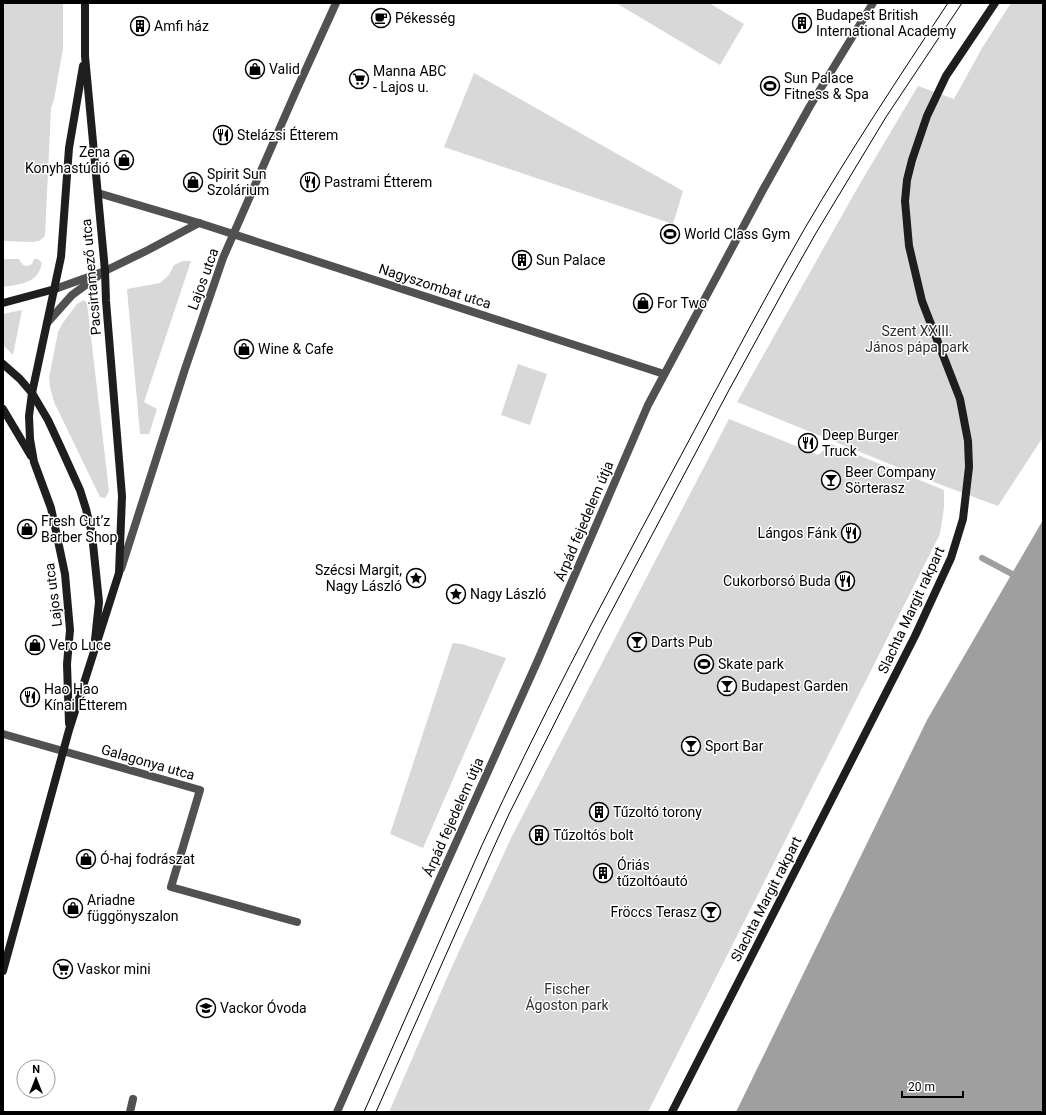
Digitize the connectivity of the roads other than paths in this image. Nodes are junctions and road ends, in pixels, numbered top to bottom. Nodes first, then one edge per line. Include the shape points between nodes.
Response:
1 (85, 3) edge
2 (336, 3) edge
3 (873, 3) edge
4 (995, 3) edge
5 (85, 56) junction
6 (98, 194) junction
7 (199, 223) junction
8 (234, 234) junction
9 (105, 271) junction
10 (55, 289) junction
11 (3, 303) edge
12 (47, 323) junction
13 (3, 364) edge
14 (664, 374) junction
15 (32, 393) junction
16 (3, 408) edge
17 (34, 462) junction
18 (122, 496) joint
19 (119, 574) junction
20 (92, 659) junction
21 (69, 730) junction
22 (3, 734) edge
23 (63, 751) junction
24 (297, 922) dead end
25 (3, 971) edge
26 (133, 1099) dead end
27 (130, 1112) edge
28 (337, 1112) edge
29 (672, 1112) edge

1 - 5 main road, Pacsirtamező utca
2 - 8 street, Lajos utca
3 - 14 street, Árpád fejedelem útja via 810,106
4 - 29 main road, Slachta Margit rakpart via 946,76 927,116 912,160 905,201 909,246 922,301 960,399 968,441 969,467 963,519 951,558 915,636
5 - 6 main road, Pacsirtamező utca
5 - 10 main road, Pacsirtamező utca via 69,148 62,244
6 - 7 street, Nagyszombat utca
6 - 9 main road, Pacsirtamező utca
7 - 8 street, Nagyszombat utca
7 - 9 street
8 - 14 street, Nagyszombat utca
8 - 19 street, Lajos utca via 223,258 185,369
9 - 10 street
9 - 12 street via 72,295
9 - 18 main road, Pacsirtamező utca
10 - 11 main road
10 - 12 main road, Pacsirtamező utca
12 - 15 main road, Pacsirtamező utca
13 - 15 main road
14 - 28 street, Árpád fejedelem útja via 648,405
15 - 17 main road, Pacsirtamező utca via 29,416
15 - 20 main road via 48,420 80,490 92,534 99,602
16 - 17 main road
17 - 21 main road, Lajos utca via 51,508 65,574 70,630 67,664
18 - 19 main road, Lajos utca
19 - 20 main road, Lajos utca
20 - 21 main road, Lajos utca
21 - 23 main road, Lajos utca
22 - 23 street, Galagonya utca
23 - 24 street, Galagonya utca via 200,790 171,887
23 - 25 main road, Lajos utca
26 - 27 street

